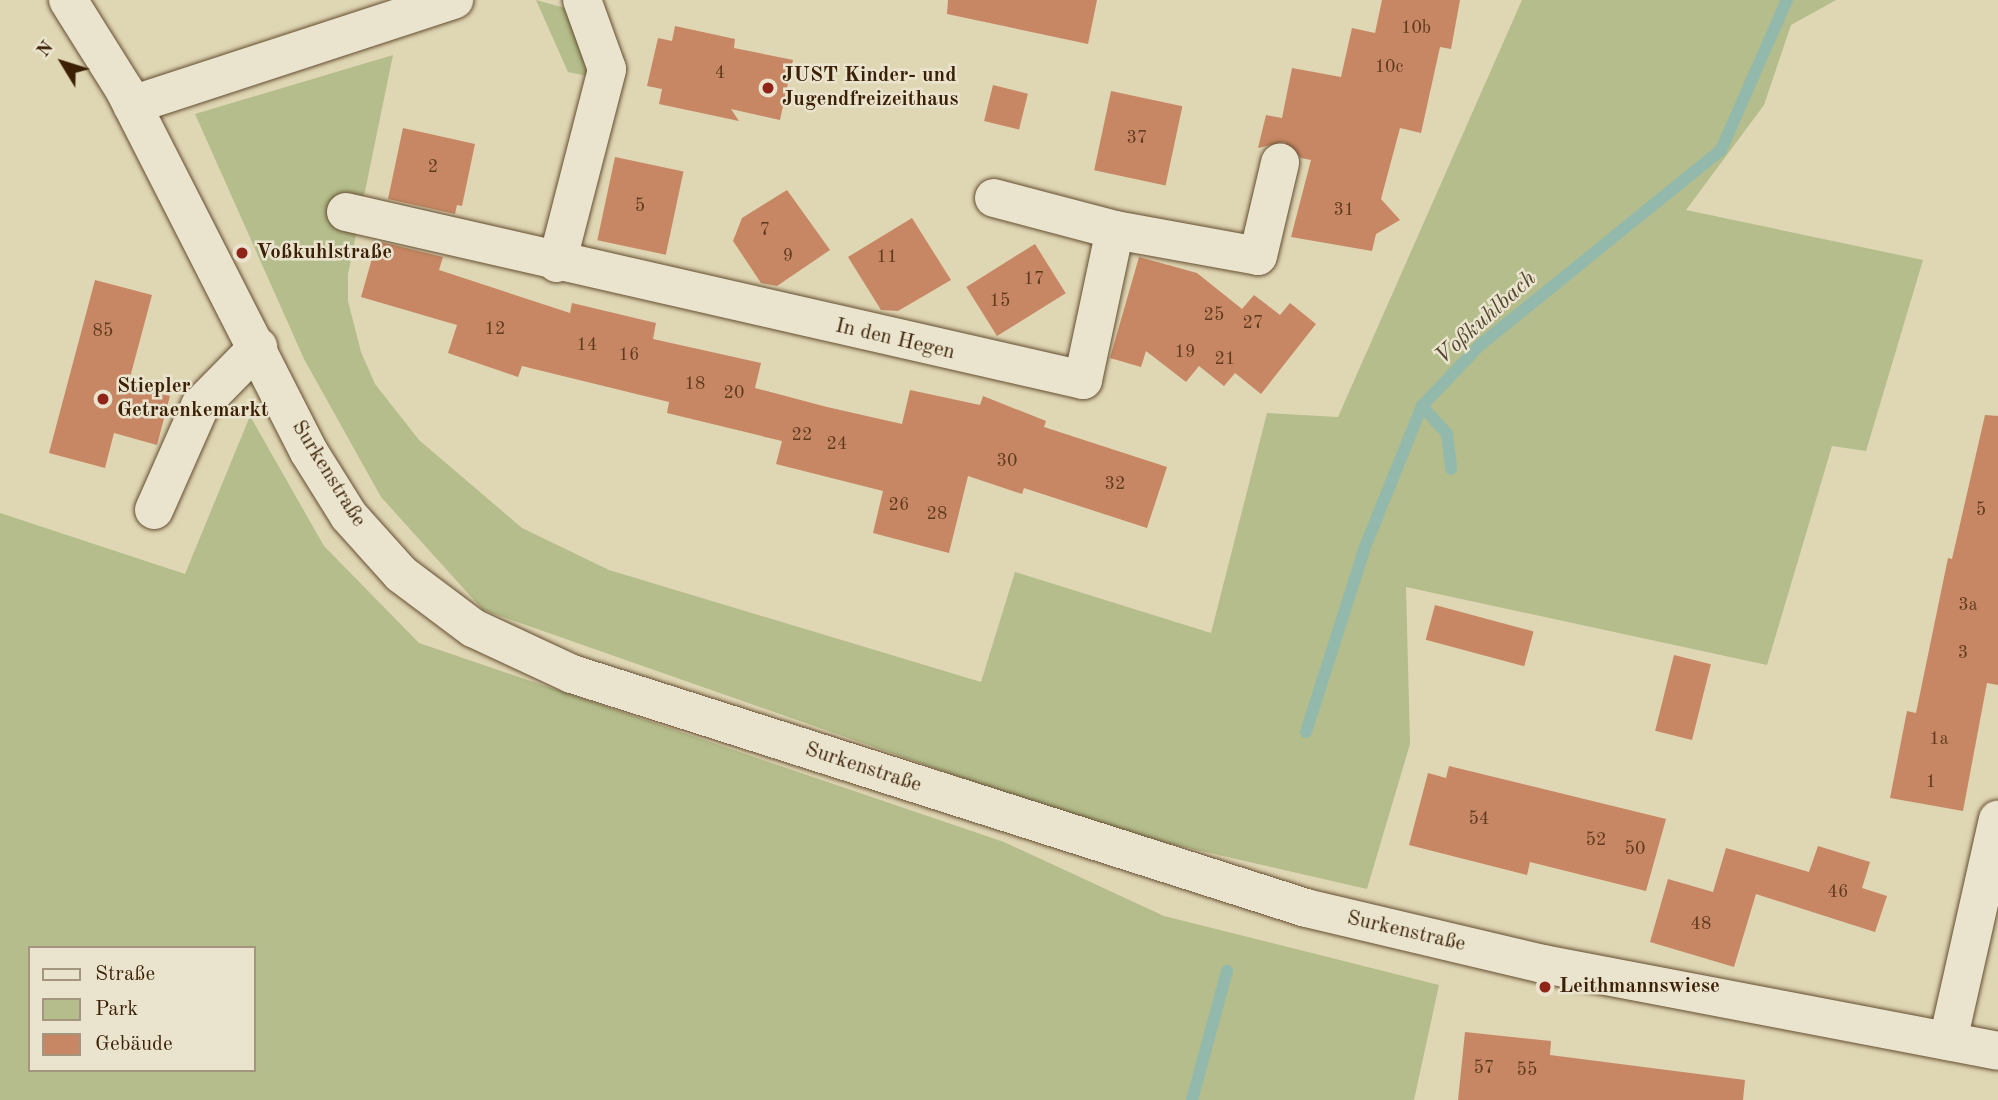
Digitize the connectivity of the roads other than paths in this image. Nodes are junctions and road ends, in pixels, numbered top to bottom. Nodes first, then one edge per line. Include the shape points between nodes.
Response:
1 (68, 0) edge
2 (454, 0) edge
3 (582, 0) edge
4 (132, 105) junction
5 (1280, 163) dead end
6 (994, 198) dead end
7 (346, 212) dead end
8 (1115, 230) junction
9 (557, 263) junction
10 (258, 347) junction
11 (153, 510) dead end
12 (1998, 820) edge
13 (1948, 1041) junction
14 (1998, 1051) edge

1 - 4 street, Surkenstraße
2 - 4 street
3 - 9 street via 607,69
4 - 10 street, Surkenstraße
5 - 8 street via 1258,256
6 - 8 street
7 - 9 street, In den Hegen
8 - 9 street, In den Hegen via 1083,380
10 - 11 street via 200,406
10 - 13 street, Surkenstraße via 309,452 349,516 401,573 473,628 572,674 1306,908 1543,964
12 - 13 street
13 - 14 street, Surkenstraße

